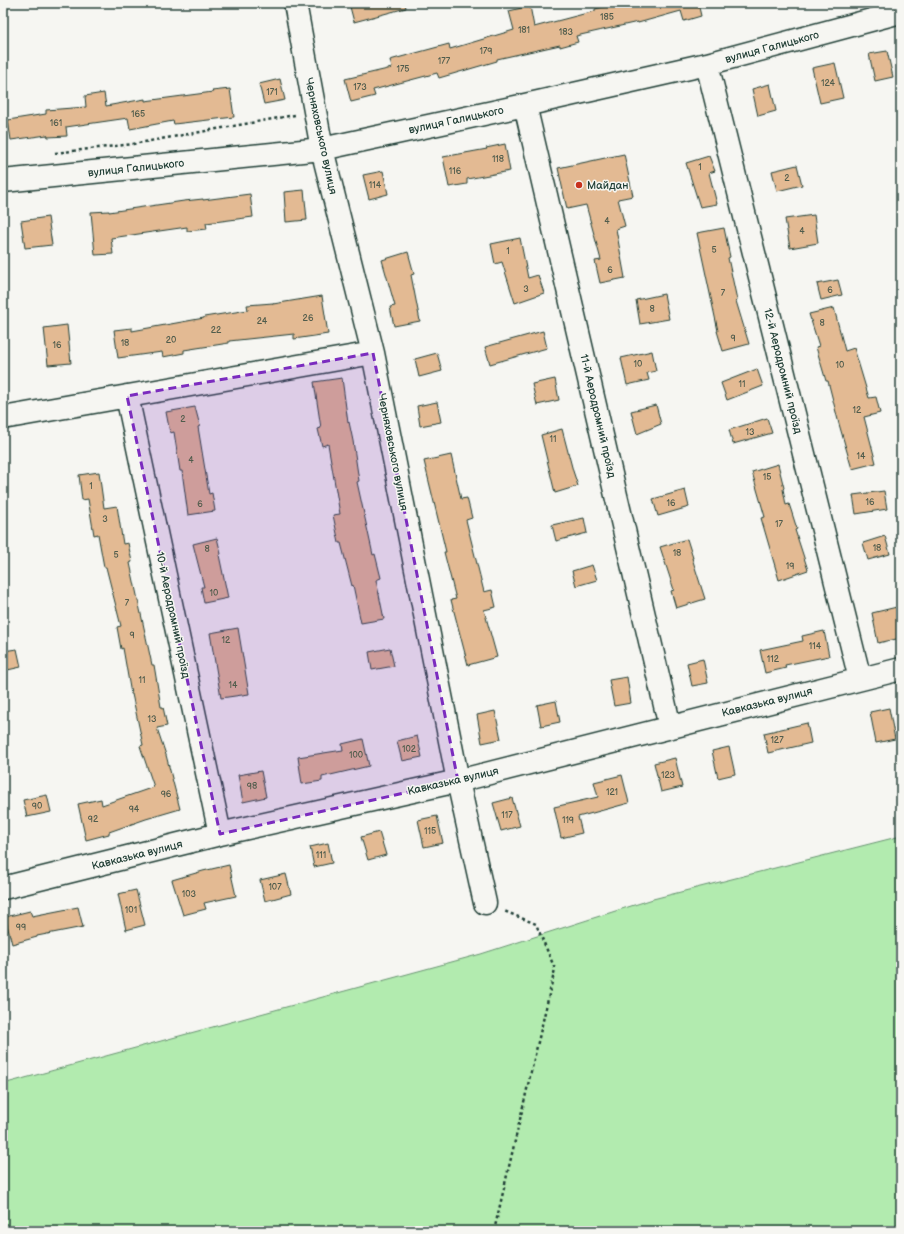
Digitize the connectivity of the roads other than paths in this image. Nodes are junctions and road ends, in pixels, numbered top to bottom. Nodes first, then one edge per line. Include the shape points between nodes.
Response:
1 (295, 3) edge
2 (899, 3) edge
3 (901, 12) edge
4 (707, 64) junction
5 (525, 105) junction
6 (322, 148) junction
7 (3, 181) edge
8 (373, 353) junction
9 (127, 396) junction
10 (3, 418) edge
11 (901, 669) edge
12 (860, 679) junction
13 (670, 727) junction
14 (458, 780) junction
15 (220, 834) junction
16 (3, 888) edge
17 (485, 903) road end

1 - 6 street, Черняховського вулиця
2 - 3 street
3 - 4 street, вулиця Галицького
4 - 5 street, вулиця Галицького
4 - 12 street, 12-й Аеродромний проїзд
5 - 6 street, вулиця Галицького
5 - 13 street, 11-й Аеродромний проїзд
6 - 7 street, вулиця Галицького
6 - 8 street, Черняховського вулиця
8 - 9 street
8 - 14 street, Черняховського вулиця
9 - 10 street
9 - 15 street, 10-й Аеродромний проїзд
11 - 12 street, Кавказька вулиця
12 - 13 street, Кавказька вулиця
13 - 14 street, Кавказька вулиця
14 - 15 street, Кавказька вулиця
14 - 17 street, Черняховського вулиця
15 - 16 street, Кавказька вулиця

